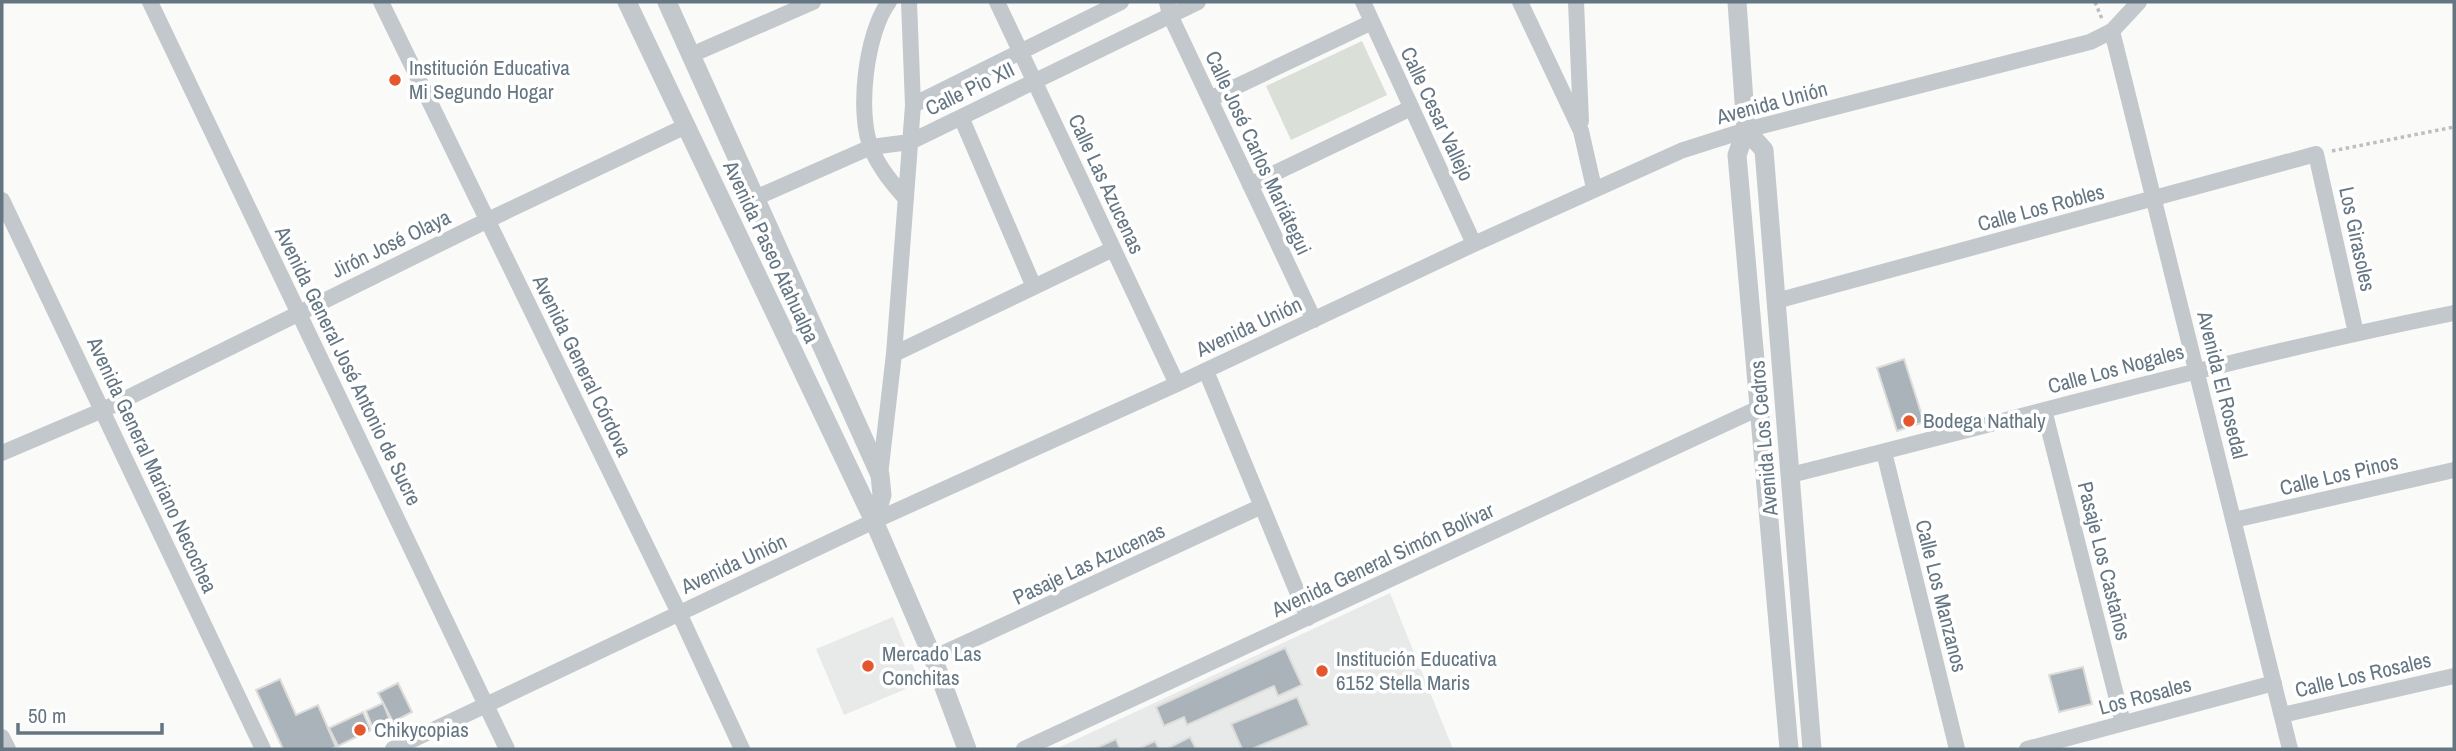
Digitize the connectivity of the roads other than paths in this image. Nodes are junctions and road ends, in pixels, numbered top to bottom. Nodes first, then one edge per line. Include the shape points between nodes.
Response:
1 (150, 2) edge
2 (381, 2) edge
3 (627, 2) edge
4 (667, 2) edge
5 (813, 2) edge
6 (889, 2) edge
7 (909, 2) edge
8 (997, 2) edge
9 (1121, 2) edge
10 (1198, 2) edge
11 (1363, 2) edge
12 (1520, 2) edge
13 (1576, 2) edge
14 (1737, 2) edge
15 (2138, 2) edge
16 (1169, 8) edge
17 (1372, 22) junction
18 (2112, 31) junction
19 (1020, 52) junction
20 (691, 55) junction
21 (1034, 81) junction
22 (1210, 99) junction
23 (913, 104) junction
24 (1411, 108) junction
25 (961, 117) junction
26 (686, 126) junction
27 (1746, 130) junction
28 (1581, 131) junction
29 (910, 142) junction
30 (871, 147) junction
31 (2316, 154) joint
32 (1250, 185) junction
33 (1594, 188) junction
34 (755, 198) junction
35 (906, 199) junction
36 (2154, 199) junction
37 (2, 200) edge
38 (488, 220) junction
39 (1474, 244) junction
40 (1113, 249) junction
41 (1034, 287) junction
42 (1776, 300) junction
43 (300, 312) junction
44 (2454, 313) edge
45 (1314, 320) junction
46 (2356, 333) junction
47 (894, 354) junction
48 (1206, 370) junction
49 (2196, 370) junction
50 (1177, 384) junction
51 (1759, 408) junction
52 (103, 410) junction
53 (2044, 410) junction
54 (1884, 452) junction
55 (2, 453) edge
56 (2454, 470) edge
57 (880, 475) junction
58 (1790, 475) junction
59 (1262, 506) junction
60 (2234, 520) junction
61 (874, 521) junction
62 (679, 613) junction
63 (1308, 618) junction
64 (933, 658) junction
65 (2454, 676) edge
66 (2274, 683) junction
67 (487, 705) junction
68 (2282, 715) junction
69 (2123, 723) junction
70 (2, 737) edge
71 (2067, 744) edge
72 (8, 749) edge
73 (263, 749) edge
74 (393, 749) edge
75 (507, 749) edge
76 (741, 749) edge
77 (967, 749) edge
78 (1024, 749) edge
79 (1789, 749) edge
80 (1812, 749) edge
81 (1957, 749) edge
82 (2027, 749) edge
83 (2290, 749) edge

1 - 43 street, Avenida General José Antonio de Sucre
2 - 38 street, Avenida General Córdova
3 - 26 street, Avenida Paseo Atahualpa
4 - 20 street, Avenida Paseo Atahualpa
5 - 20 street
6 - 30 street via 872,43 865,88
7 - 23 street
8 - 19 street, Calle Las Azucenas
9 - 19 street, Calle Pio XII
10 - 16 street, Calle Pio XII
11 - 17 street, Calle Cesar Vallejo
12 - 28 street
13 - 28 street
14 - 27 street, Avenida Los Cedros
15 - 18 street, Avenida Unión
16 - 21 street, Calle Pio XII
16 - 22 street, Calle José Carlos Mariátegui
17 - 22 street
17 - 24 street, Calle Cesar Vallejo
18 - 27 street, Avenida Unión via 2090,42
18 - 36 street, Avenida El Rosedal
19 - 21 street, Calle Las Azucenas
19 - 23 street, Calle Pio XII
20 - 34 street, Avenida Paseo Atahualpa
21 - 25 street, Calle Pio XII
21 - 40 street, Calle Las Azucenas
22 - 32 street, Calle José Carlos Mariátegui
23 - 29 street
24 - 32 street
24 - 39 street, Calle Cesar Vallejo
25 - 29 street, Calle Pio XII
25 - 41 street
26 - 38 street, Jirón José Olaya
26 - 61 street, Avenida Paseo Atahualpa
27 - 33 street, Avenida Unión via 1683,150
27 - 42 street, Avenida Los Cedros via 1765,150
27 - 51 street, Avenida Los Cedros via 1737,155
28 - 33 street
29 - 30 street, Calle Pio XII
29 - 35 street
30 - 34 street, Calle Pio XII
30 - 35 street
31 - 36 street, Calle Los Robles
31 - 46 street, Los Girasoles
32 - 45 street, Calle José Carlos Mariátegui
33 - 39 street, Avenida Unión
34 - 57 street, Avenida Paseo Atahualpa
35 - 47 street
36 - 42 street, Calle Los Robles
36 - 49 street, Avenida El Rosedal
37 - 52 street, Avenida General Mariano Necochea
38 - 43 street, Jirón José Olaya
38 - 62 street, Avenida General Córdova
39 - 45 street, Avenida Unión
40 - 41 street
40 - 50 street, Calle Las Azucenas
41 - 47 street
42 - 58 street, Avenida Los Cedros
43 - 52 street, Jirón José Olaya
43 - 67 street, Avenida General José Antonio de Sucre
44 - 46 street, Calle Los Nogales
45 - 48 street, Avenida Unión
46 - 49 street, Calle Los Nogales
47 - 57 street
48 - 50 street, Avenida Unión
48 - 59 street
49 - 53 street, Calle Los Nogales
49 - 60 street, Avenida El Rosedal
50 - 61 street, Avenida Unión
51 - 63 street, Avenida General Simón Bolívar
51 - 79 street, Avenida Los Cedros
52 - 55 street, Jirón José Olaya
52 - 73 street, Avenida General Mariano Necochea
53 - 54 street, Calle Los Nogales
53 - 69 street, Pasaje Los Castaños
54 - 58 street, Calle Los Nogales
54 - 81 street, Calle Los Manzanos
56 - 60 street, Calle Los Pinos
57 - 61 street, Avenida Paseo Atahualpa via 881,495
58 - 80 street, Avenida Los Cedros
59 - 63 street
59 - 64 street, Pasaje Las Azucenas
60 - 66 street, Avenida El Rosedal
61 - 62 street, Avenida Unión
61 - 64 street, Avenida Paseo Atahualpa
62 - 67 street, Avenida Unión
62 - 76 street, Avenida General Córdova
63 - 78 street, Avenida General Simón Bolívar
64 - 77 street, Avenida Paseo Atahualpa
65 - 68 street, Calle Los Rosales
66 - 68 street, Avenida El Rosedal
66 - 69 street, Los Rosales
67 - 74 street, Avenida Unión
67 - 75 street, Avenida General José Antonio de Sucre
68 - 83 street, Avenida El Rosedal
69 - 71 street, Los Rosales
70 - 72 street
71 - 82 street, Los Rosales

